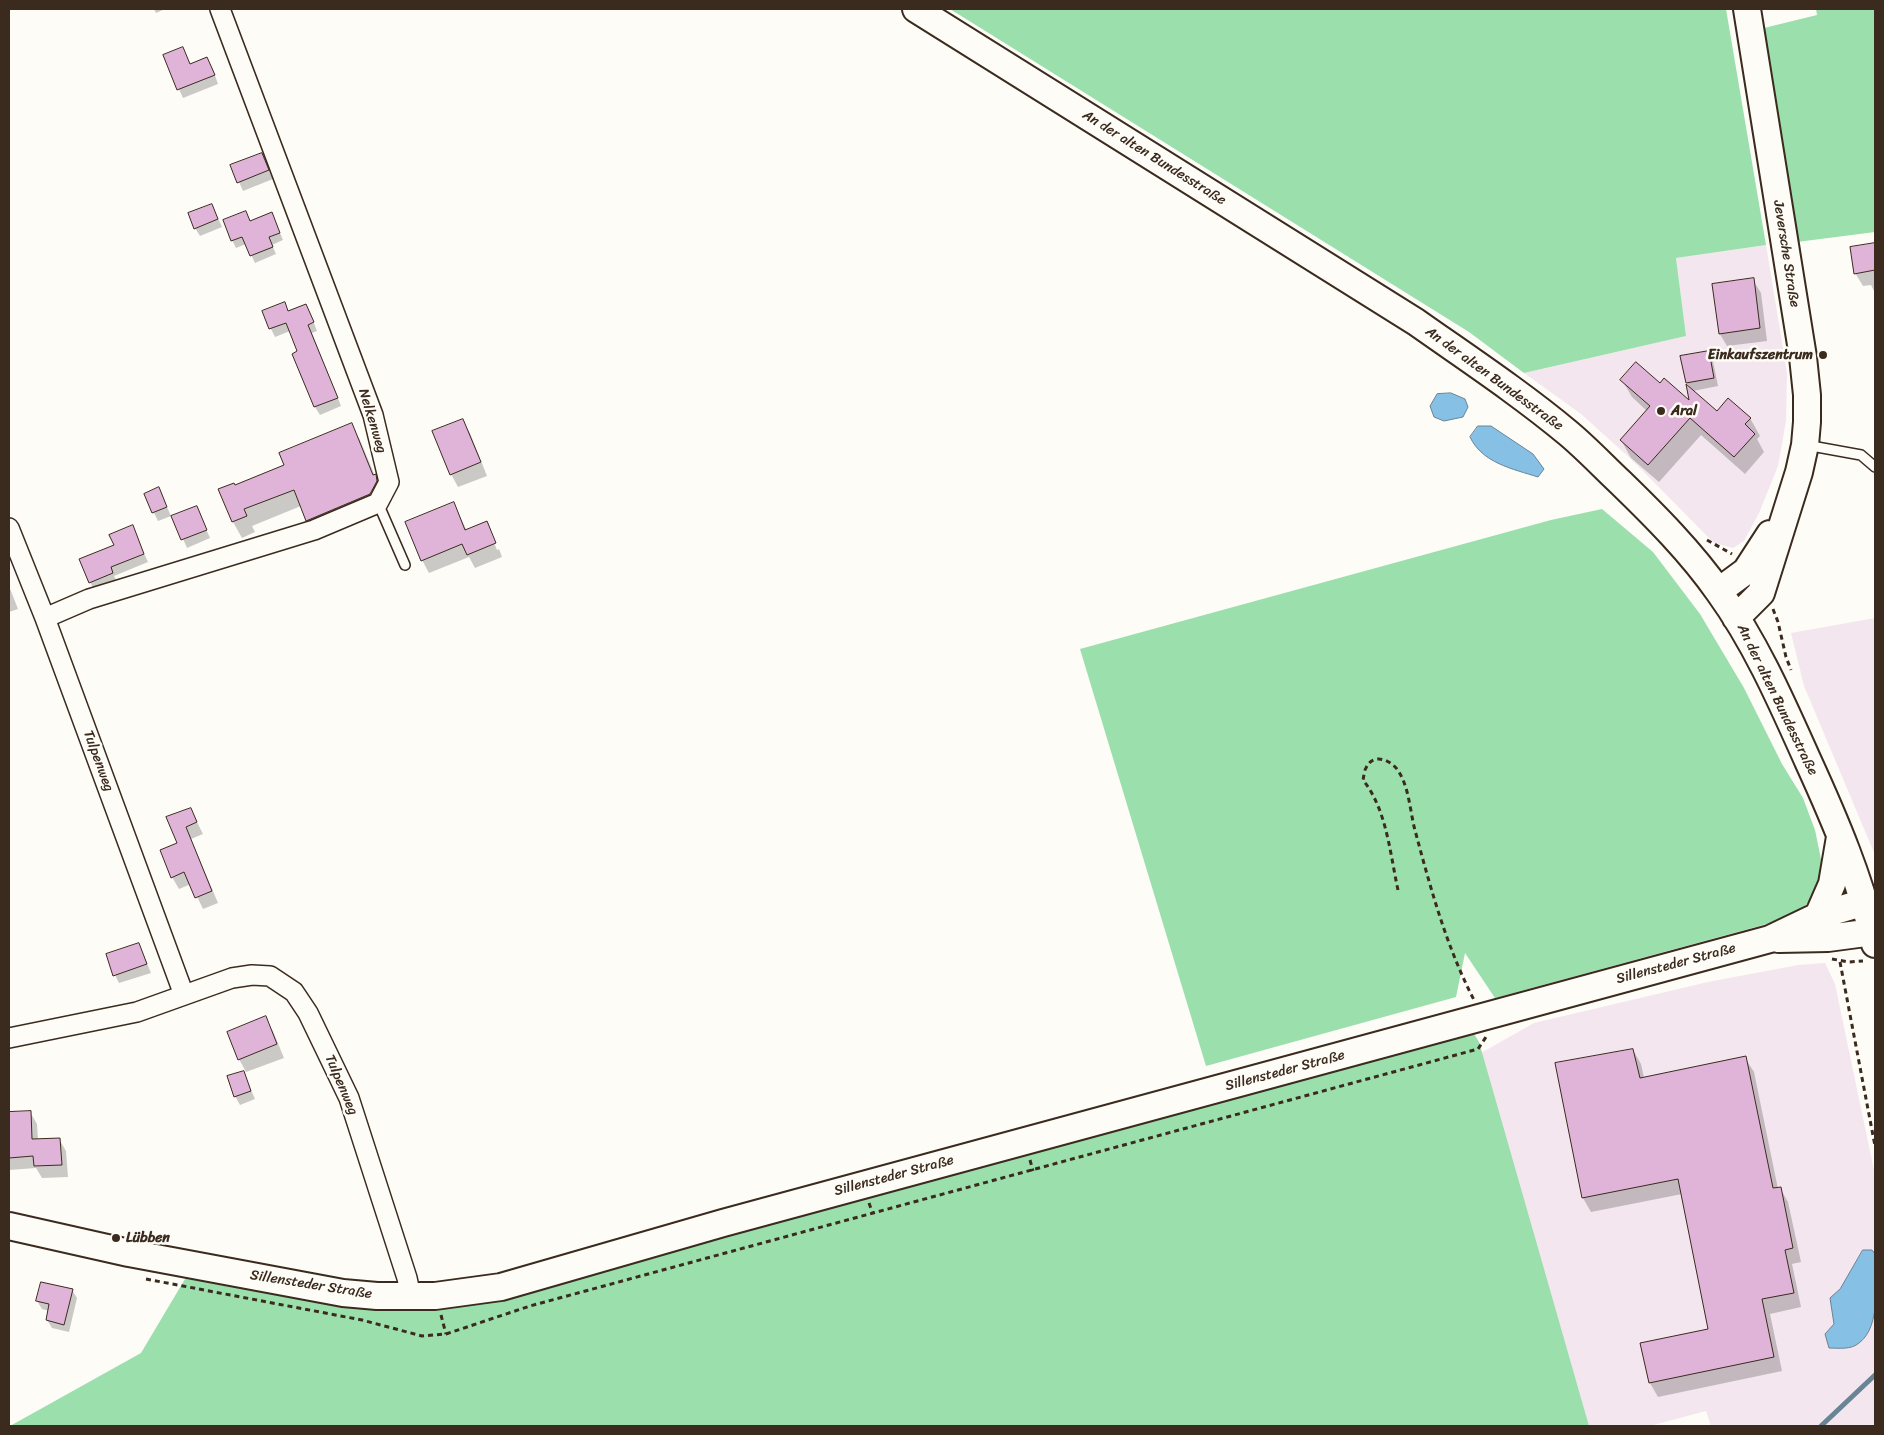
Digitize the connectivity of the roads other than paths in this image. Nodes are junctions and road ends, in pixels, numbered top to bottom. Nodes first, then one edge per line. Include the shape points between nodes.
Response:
1 (220, 9) edge
2 (916, 9) edge
3 (1747, 9) edge
4 (1805, 445) junction
5 (1875, 467) edge
6 (1792, 499) junction
7 (378, 503) junction
8 (9, 528) edge
9 (405, 565) dead end
10 (1719, 591) junction
11 (45, 618) junction
12 (1736, 618) junction
13 (1840, 837) junction
14 (1865, 902) junction
15 (1818, 916) junction
16 (1770, 939) junction
17 (1872, 946) edge
18 (184, 995) junction
19 (9, 1038) edge
20 (9, 1226) edge
21 (410, 1296) junction

1 - 7 street, Nelkenweg via 373,415 389,482
2 - 10 street, An der alten Bundesstraße via 1408,317 1493,376 1568,434 1606,469 1673,536
3 - 4 street, Jeversche Straße via 1803,357 1807,395
4 - 5 lane via 1861,455
4 - 6 street, Jeversche Straße
6 - 10 street, Jeversche Straße via 1746,571
6 - 12 street, Jeversche Straße via 1761,593
7 - 9 lane
7 - 11 street via 314,530 88,599
8 - 11 street, Tulpenweg
10 - 12 street, An der alten Bundesstraße
11 - 18 street, Tulpenweg
12 - 13 street, An der alten Bundesstraße via 1780,699
13 - 14 street, An der alten Bundesstraße
13 - 15 street via 1832,884
14 - 15 street, Sillensteder Straße
14 - 17 street, An der alten Bundesstraße
15 - 16 street, Sillensteder Straße
16 - 17 street, Sillensteder Straße via 1828,938
16 - 21 street, Sillensteder Straße via 723,1223 501,1287
18 - 19 street, Tulpenweg via 137,1012
18 - 21 street, Tulpenweg via 232,978 252,975 270,976 294,992 308,1013 349,1098
20 - 21 street, Sillensteder Straße via 343,1293

